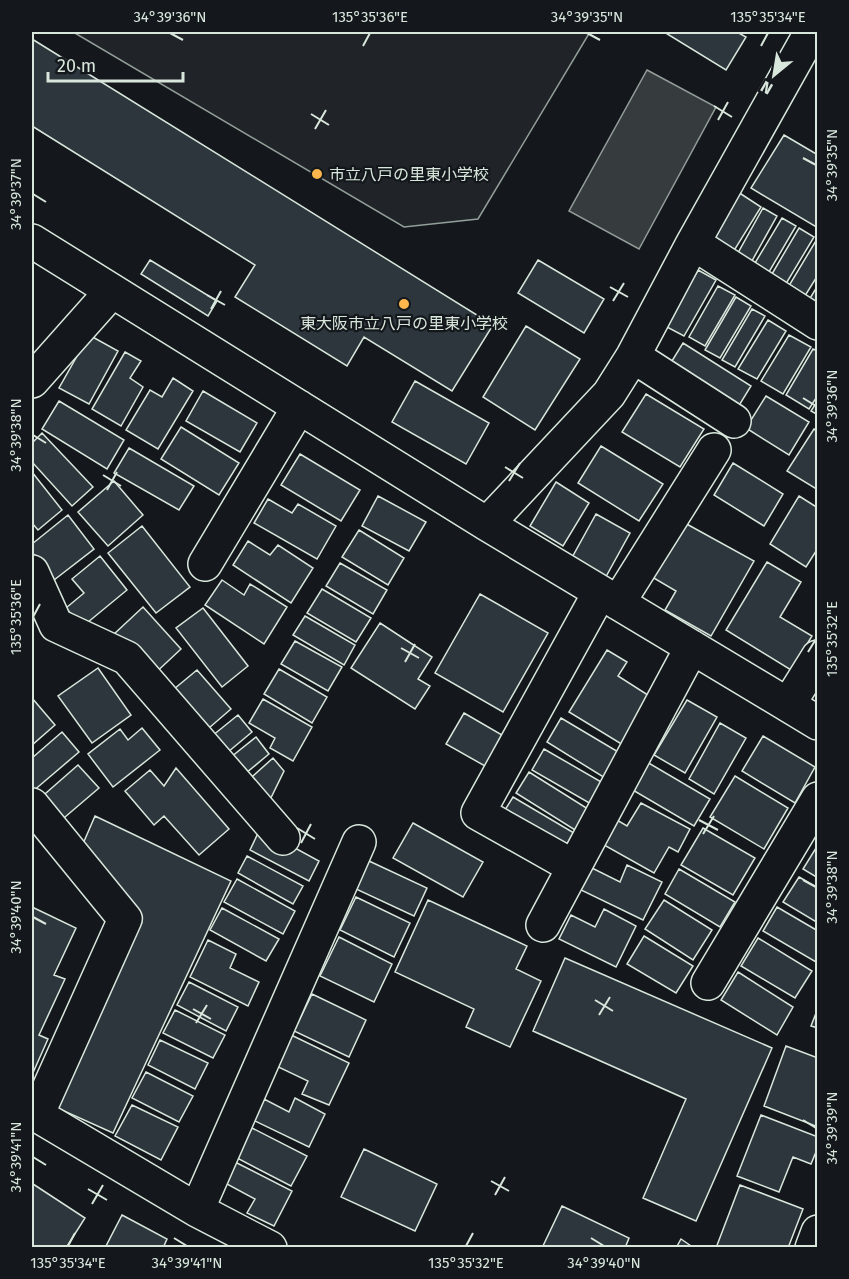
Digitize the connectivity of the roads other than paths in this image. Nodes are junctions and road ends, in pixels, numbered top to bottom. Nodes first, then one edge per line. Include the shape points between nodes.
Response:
1 (810, 36) edge
2 (32, 241) edge
3 (693, 243) junction
4 (112, 291) junction
5 (818, 323) edge
6 (633, 356) junction
7 (32, 381) edge
8 (299, 407) junction
9 (734, 421) dead end
10 (714, 450) dead end
11 (487, 524) junction
12 (205, 564) dead end
13 (33, 579) edge
14 (609, 597) junction
15 (692, 647) junction
16 (818, 657) edge
17 (788, 705) junction
18 (818, 723) edge
19 (818, 799) edge
20 (32, 805) edge
21 (283, 838) dead end
22 (359, 842) dead end
23 (574, 867) junction
24 (543, 925) dead end
25 (708, 983) dead end
26 (34, 1113) edge
27 (197, 1210) junction
28 (818, 1232) edge
29 (266, 1247) edge
30 (812, 1248) edge

1 - 3 street
2 - 4 street
3 - 5 street
3 - 6 street
4 - 7 street
4 - 8 street
6 - 9 street
6 - 11 street via 609,394
8 - 11 street
8 - 12 street
10 - 14 street
11 - 14 street
13 - 21 street via 56,625 127,658
14 - 15 street
14 - 23 street via 478,813
15 - 17 street
15 - 23 street
16 - 17 street
17 - 18 street
19 - 25 street
20 - 26 street via 126,919
22 - 27 street
23 - 24 street
26 - 27 street
27 - 29 street
28 - 30 street

